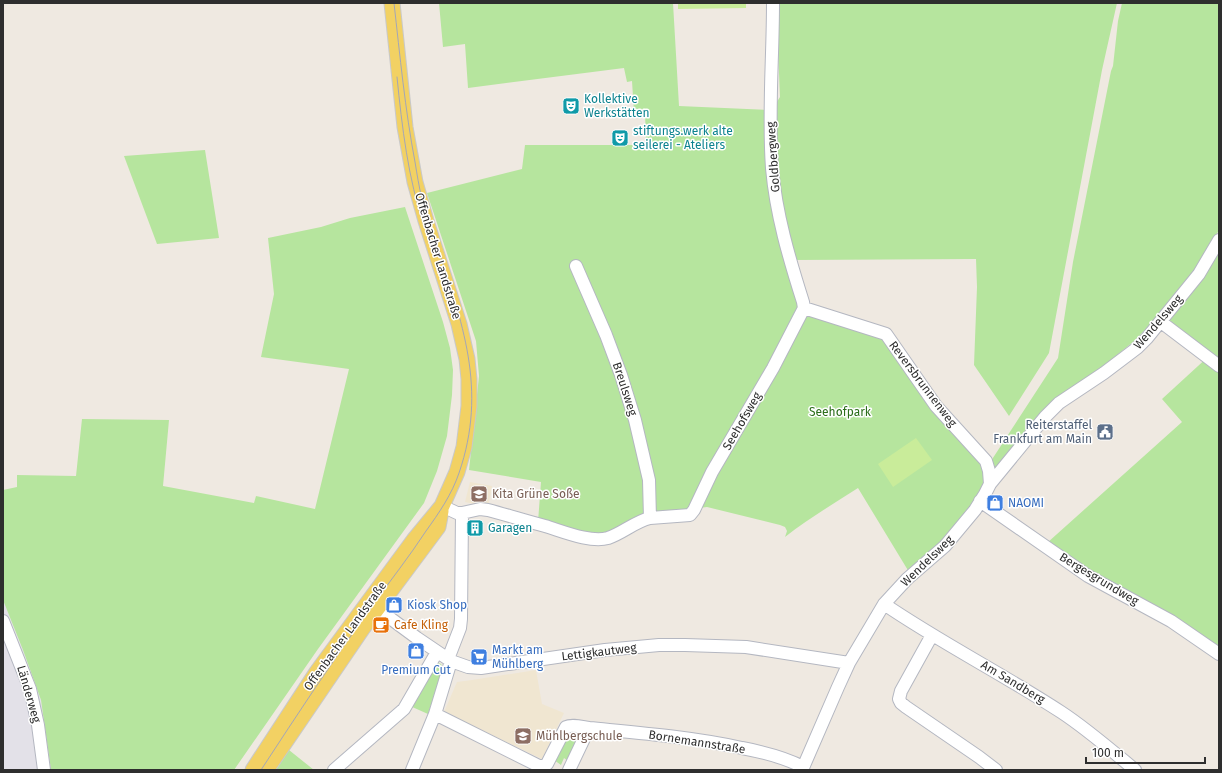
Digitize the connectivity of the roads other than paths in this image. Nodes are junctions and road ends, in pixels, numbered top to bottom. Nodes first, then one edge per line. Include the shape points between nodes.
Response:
1 (392, 3) edge
2 (773, 3) edge
3 (1219, 240) edge
4 (576, 266) dead end
5 (804, 308) junction
6 (1161, 322) junction
7 (1219, 366) edge
8 (990, 484) junction
9 (980, 501) junction
10 (442, 506) junction
11 (462, 513) junction
12 (650, 518) junction
13 (884, 604) junction
14 (373, 605) junction
15 (3, 621) edge
16 (932, 635) junction
17 (437, 652) junction
18 (1219, 654) edge
19 (450, 660) junction
20 (849, 663) junction
21 (435, 714) junction
22 (589, 728) junction
23 (802, 769) edge
24 (44, 770) edge
25 (253, 770) edge
26 (266, 770) edge
27 (334, 770) edge
28 (412, 770) edge
29 (569, 770) edge
30 (996, 770) edge
31 (1135, 770) edge

1 - 10 main road, Offenbacher Landstraße via 405,127 415,182 459,324 468,369 467,432 457,472
2 - 5 street, Goldbergweg via 770,103 772,169 783,238
3 - 6 street, Wendelsweg via 1199,274
4 - 12 street, Breulsweg via 609,342 635,420 649,480
5 - 8 street, Reversbrunnenweg via 886,334 936,406 986,461
5 - 12 street, Seehofsweg via 773,368 712,472 694,510 690,515
6 - 7 street
6 - 8 street, Wendelsweg via 1137,348 1059,403
8 - 9 street, Wendelsweg
9 - 13 street, Wendelsweg via 945,546 907,579
9 - 18 street, Bergesgrundweg via 1088,576 1171,622
10 - 11 street
10 - 14 main road, Offenbacher Landstraße via 414,540
11 - 12 street via 488,510 582,537 602,539
11 - 19 street via 461,619
13 - 16 street, Am Sandberg
13 - 20 street, Wendelsweg
14 - 17 street, Lettigkautweg
14 - 25 main road, Offenbacher Landstraße via 317,672
14 - 26 main road, Offenbacher Landstraße
15 - 24 street, Länderweg via 30,689
16 - 30 street via 899,699 906,708
16 - 31 street, Am Sandberg via 1062,712
17 - 19 street, Lettigkautweg
17 - 27 street via 404,709
19 - 20 street, Lettigkautweg via 468,667 481,668 626,647 685,645 746,647
19 - 21 street
20 - 23 street, Wendelsweg
21 - 22 street, Bornemannstraße via 543,767 566,727
21 - 28 street
22 - 23 street, Bornemannstraße via 713,742 781,757
22 - 29 street

